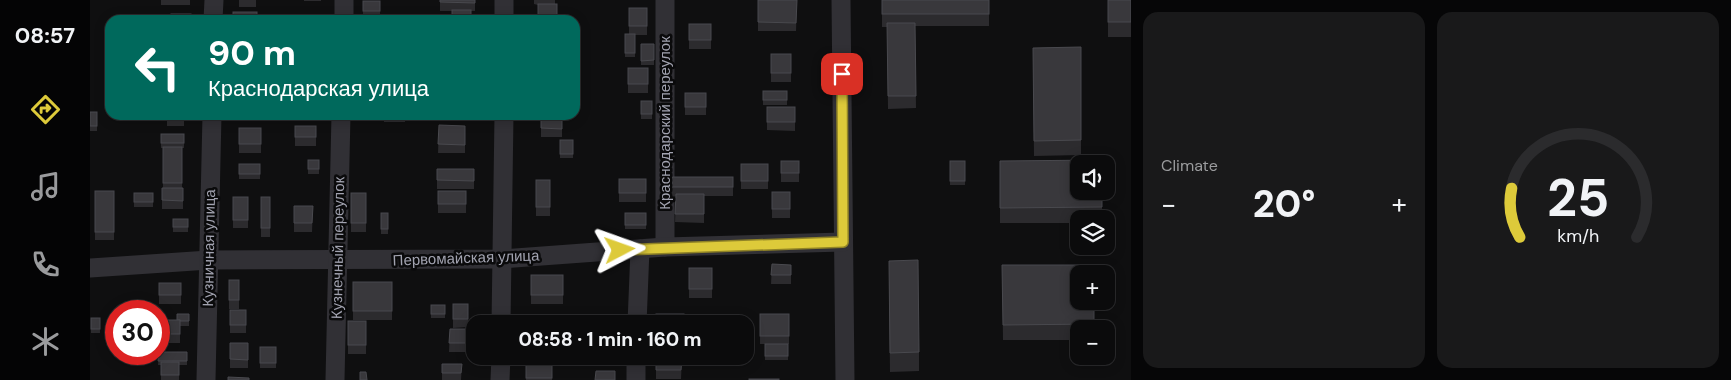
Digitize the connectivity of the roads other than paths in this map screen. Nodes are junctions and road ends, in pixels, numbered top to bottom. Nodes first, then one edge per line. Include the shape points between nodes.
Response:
1 (214, 0) edge
2 (344, 0) edge
3 (504, 0) edge
4 (665, 0) edge
5 (841, 0) edge
6 (214, 15) edge
7 (344, 15) edge
8 (504, 15) edge
9 (212, 120) edge
10 (342, 120) edge
11 (504, 120) edge
12 (843, 242) junction
13 (665, 247) junction
14 (640, 249) junction
15 (502, 259) junction
16 (209, 260) junction
17 (338, 261) junction
18 (90, 268) edge
19 (501, 315) edge
20 (638, 315) edge
21 (501, 365) edge
22 (636, 365) edge
23 (206, 380) edge
24 (335, 380) edge
25 (500, 380) edge
26 (636, 380) edge
27 (845, 380) edge

1 - 6 street
2 - 7 street
3 - 8 street
4 - 13 street, Краснодарский переулок
5 - 12 street
9 - 16 street, Кузничная улица
10 - 17 street, Кузнечный переулок
11 - 15 street
12 - 13 street, Первомайская улица
12 - 27 street
13 - 14 street, Первомайская улица
14 - 15 street, Первомайская улица
14 - 20 street
15 - 17 street, Первомайская улица
15 - 19 street
16 - 17 street, Первомайская улица
16 - 18 street, Первомайская улица
16 - 23 street, Кузничная улица
17 - 24 street, Кузнечный переулок
21 - 25 street
22 - 26 street

